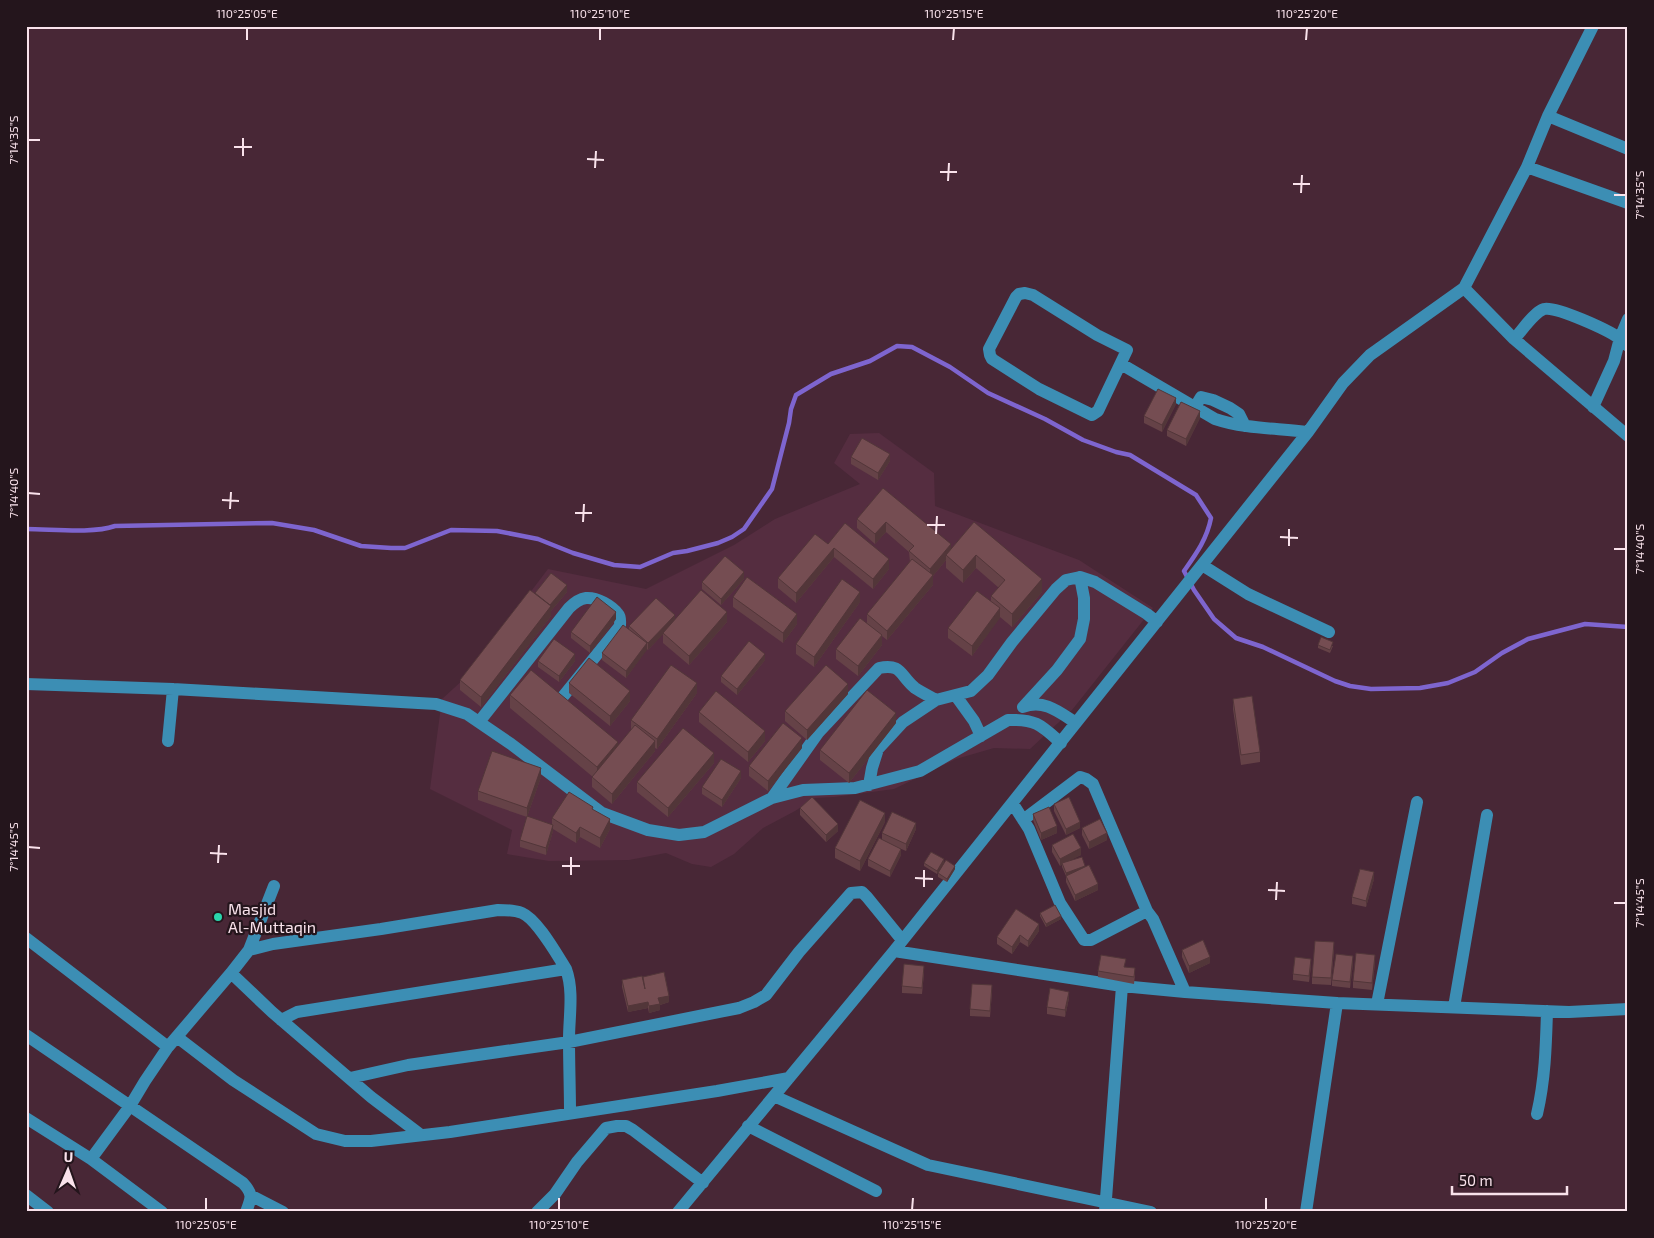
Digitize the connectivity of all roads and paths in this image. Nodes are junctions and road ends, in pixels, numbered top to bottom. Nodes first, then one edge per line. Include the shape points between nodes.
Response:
1 (1593, 26) edge
2 (1548, 116) junction
3 (1628, 149) edge
4 (1527, 167) junction
5 (1628, 203) edge
6 (1464, 288) junction
7 (1628, 319) edge
8 (1514, 339) junction
9 (1624, 342) edge
10 (1121, 364) junction
11 (1593, 407) junction
12 (1308, 432) junction
13 (1628, 436) edge
14 (1202, 565) junction
15 (1080, 577) junction
16 (1157, 622) junction
17 (1329, 632) dead end
18 (26, 684) edge
19 (173, 689) junction
20 (956, 696) junction
21 (561, 699) edge
22 (936, 700) junction
23 (1024, 706) junction
24 (1008, 720) junction
25 (479, 722) junction
26 (1076, 724) junction
27 (981, 736) junction
28 (168, 741) dead end
29 (1061, 743) junction
30 (869, 785) junction
31 (772, 798) junction
32 (1417, 802) dead end
33 (1013, 804) junction
34 (1487, 815) dead end
35 (1023, 820) junction
36 (274, 886) dead end
37 (1147, 911) junction
38 (26, 938) edge
39 (898, 946) junction
40 (249, 950) junction
41 (566, 969) junction
42 (232, 973) junction
43 (1122, 986) junction
44 (1185, 992) junction
45 (1337, 1002) junction
46 (1377, 1004) junction
47 (1454, 1007) junction
48 (1628, 1009) edge
49 (1547, 1011) junction
50 (281, 1020) junction
51 (26, 1035) edge
52 (177, 1037) junction
53 (569, 1042) junction
54 (168, 1047) junction
55 (350, 1078) junction
56 (789, 1078) junction
57 (774, 1096) junction
58 (130, 1106) junction
59 (570, 1113) junction
60 (1537, 1114) dead end
61 (26, 1118) edge
62 (748, 1126) junction
63 (421, 1135) junction
64 (91, 1159) junction
65 (702, 1183) junction
66 (876, 1191) dead end
67 (26, 1195) edge
68 (252, 1196) junction
69 (1105, 1207) edge
70 (48, 1212) edge
71 (162, 1212) edge
72 (246, 1212) edge
73 (283, 1212) edge
74 (537, 1212) edge
75 (678, 1212) edge
76 (1152, 1212) edge
77 (1306, 1212) edge

1 - 2 street
2 - 3 street
2 - 4 street
4 - 5 street
4 - 6 street
6 - 8 street
6 - 12 street via 1370,355 1343,383
7 - 9 street
8 - 9 street via 1539,311 1554,309
8 - 11 street
9 - 11 street
10 - 10 street via 1098,411 1092,415 1039,389 992,359 989,349 1016,297 1025,293 1127,350
10 - 12 street via 1215,419 1245,426
11 - 13 street
12 - 14 street
14 - 16 street
14 - 17 street via 1248,594
15 - 16 street via 1095,582
15 - 20 street via 1066,580 1056,589 988,675 971,690
15 - 23 street via 1084,619 1080,639 1058,670
16 - 26 street
18 - 19 street
19 - 25 street via 436,704 467,714
19 - 28 street
20 - 22 street
20 - 27 street
21 - 25 street via 620,626 618,614 595,598 586,598 569,608
22 - 30 street via 903,722 878,749
22 - 31 street via 914,687 899,671 890,666 879,668 818,733
23 - 24 street
23 - 26 street via 1042,704
24 - 27 street
24 - 29 street via 1025,720 1041,725
25 - 31 street via 602,813 648,830 679,835 704,832
26 - 29 street
27 - 30 street via 920,771
29 - 33 street
30 - 31 street via 803,790
32 - 46 street
33 - 35 street
33 - 39 street
34 - 47 street
35 - 37 street via 1060,903 1084,940 1091,940
35 - 37 street via 1080,777 1093,784
36 - 40 street
37 - 44 street
38 - 54 street
39 - 43 street
39 - 53 street via 868,896 862,892 851,893 766,995 754,1002 739,1008
39 - 56 street
40 - 41 street via 498,910 524,914 550,942
40 - 42 street
41 - 50 street via 297,1012
41 - 53 street via 570,990
42 - 50 street
42 - 52 street
43 - 44 street
43 - 69 street
44 - 45 street
45 - 46 street
45 - 77 street
46 - 47 street
47 - 49 street
48 - 49 street
49 - 60 street via 1546,1059
50 - 55 street
51 - 58 street
52 - 54 street
52 - 63 street via 233,1080 316,1134 345,1141
53 - 55 street via 408,1065
53 - 59 street
54 - 58 street
55 - 63 street
56 - 57 street
56 - 59 street
57 - 62 street
57 - 69 street via 928,1165
58 - 64 street
58 - 68 street via 243,1183
59 - 63 street
61 - 64 street
62 - 65 street
62 - 66 street
64 - 71 street
65 - 74 street via 633,1130 617,1126 606,1128
65 - 75 street
67 - 70 street
68 - 72 street
68 - 73 street
69 - 76 street

